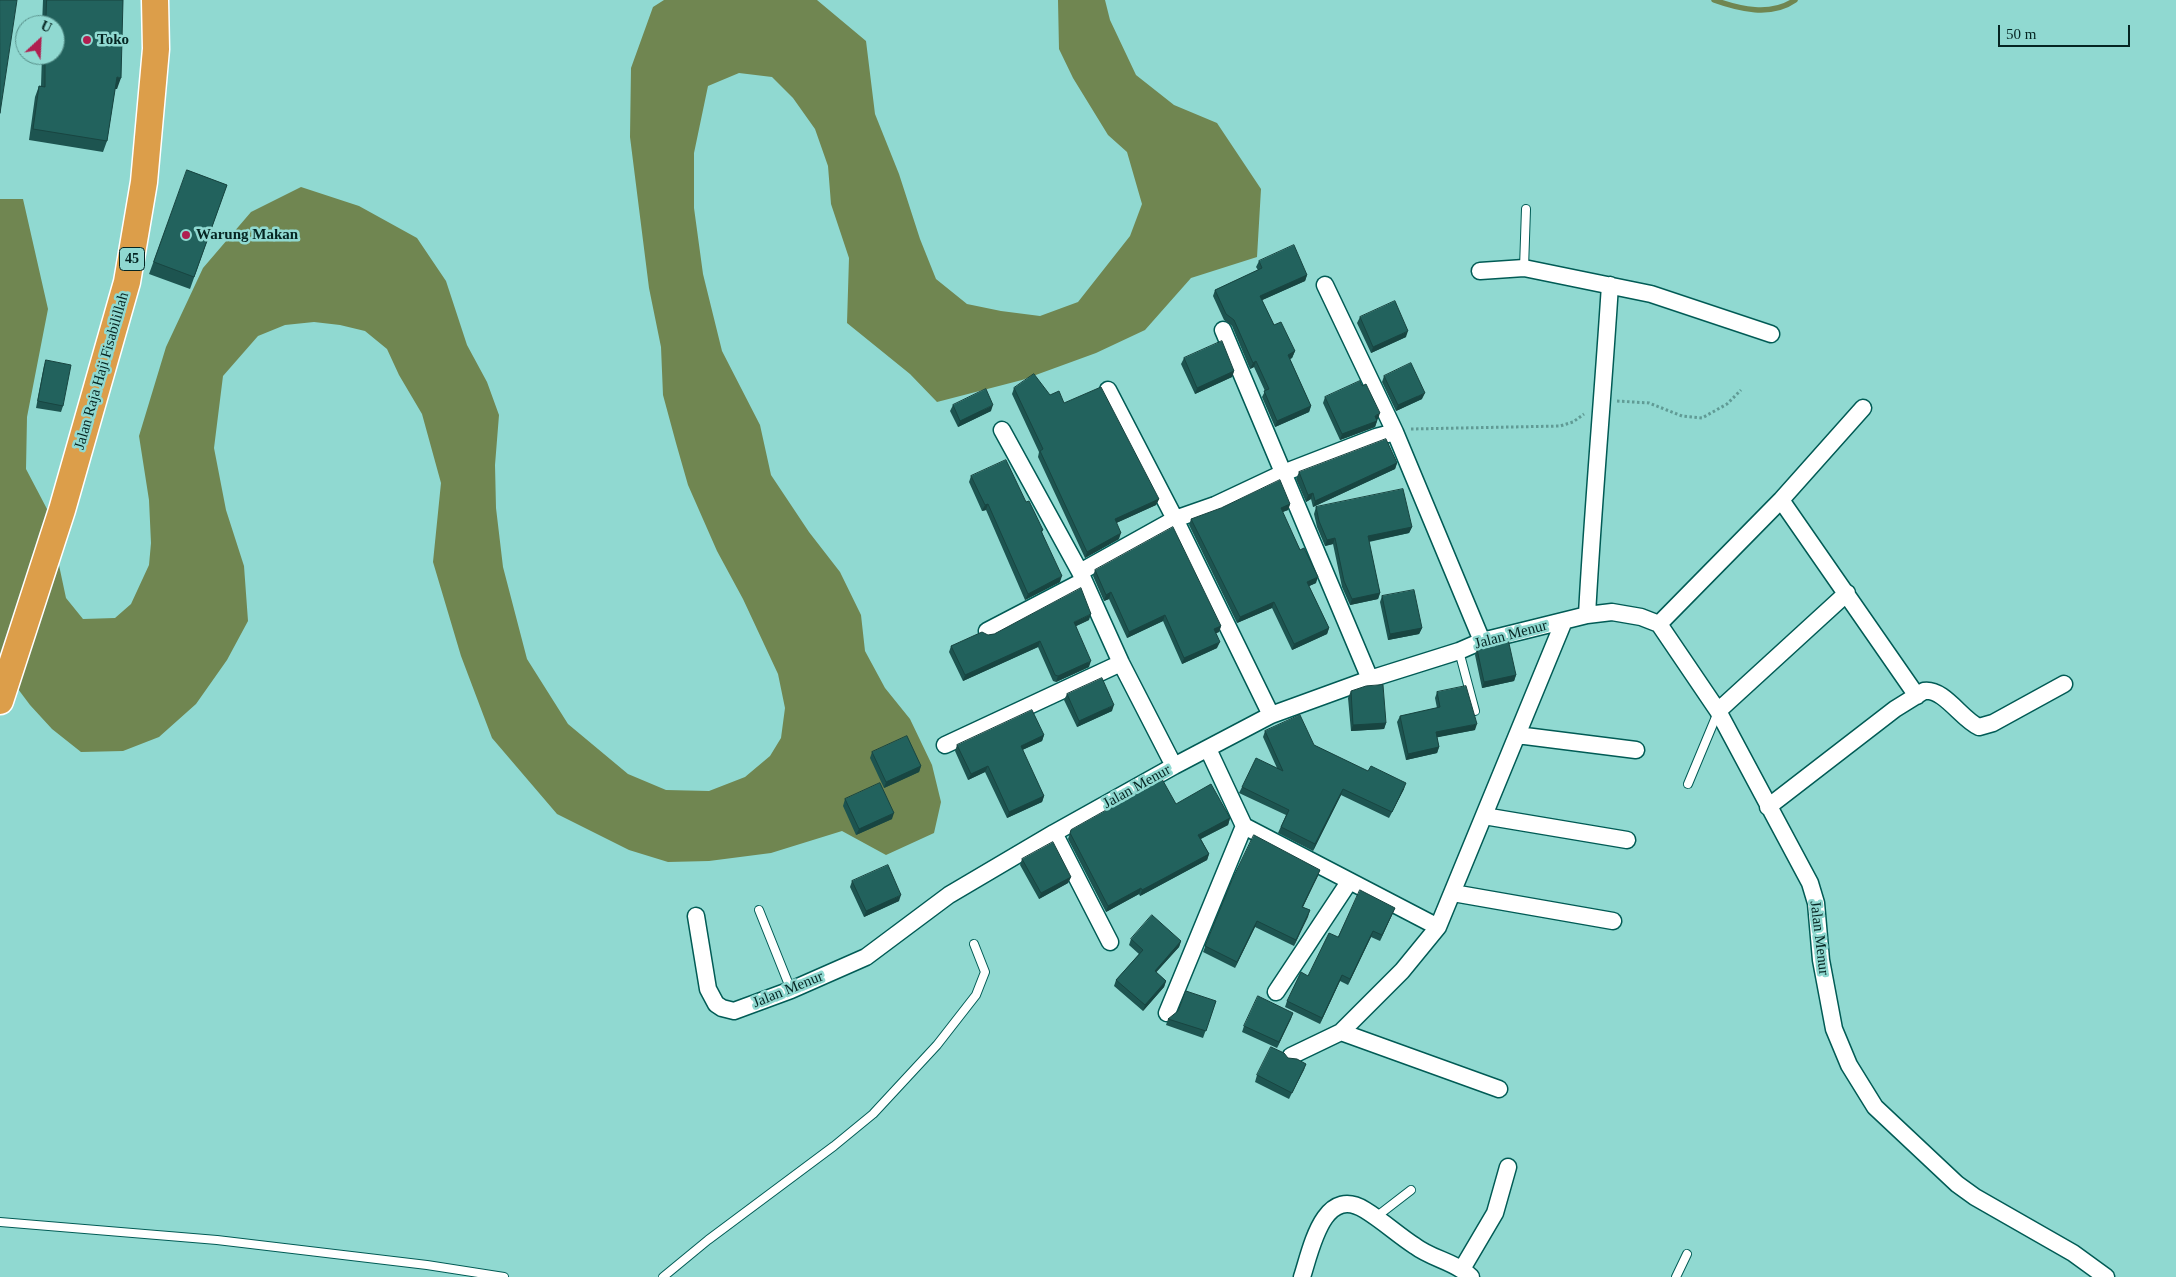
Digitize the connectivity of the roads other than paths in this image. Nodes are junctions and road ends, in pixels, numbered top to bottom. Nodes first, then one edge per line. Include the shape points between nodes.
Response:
1 (155, 0) edge
2 (1526, 209) dead end
3 (1524, 268) junction
4 (1480, 271) dead end
5 (1325, 285) dead end
6 (1610, 286) junction
7 (1222, 330) dead end
8 (1771, 334) dead end
9 (1108, 390) dead end
10 (1863, 408) dead end
11 (1002, 430) dead end
12 (1395, 432) junction
13 (1283, 473) junction
14 (1781, 500) junction
15 (1175, 520) junction
16 (1082, 576) junction
17 (1847, 593) junction
18 (1587, 615) junction
19 (1564, 620) junction
20 (1659, 624) junction
21 (987, 631) dead end
22 (1482, 641) junction
23 (1459, 651) junction
24 (1121, 663) junction
25 (1370, 679) junction
26 (2064, 684) dead end
27 (1917, 696) junction
28 (0, 701) edge
29 (1474, 710) edge
30 (1718, 711) junction
31 (1271, 715) junction
32 (1517, 735) junction
33 (945, 745) dead end
34 (1208, 749) junction
35 (1636, 750) dead end
36 (1174, 766) junction
37 (1688, 784) dead end
38 (1768, 807) junction
39 (1484, 816) junction
40 (1244, 826) junction
41 (1054, 833) junction
42 (1627, 840) dead end
43 (1349, 882) junction
44 (1453, 894) junction
45 (759, 910) dead end
46 (696, 916) dead end
47 (1613, 921) dead end
48 (1438, 927) junction
49 (1110, 942) dead end
50 (974, 944) dead end
51 (791, 990) junction
52 (1276, 992) dead end
53 (1167, 1013) dead end
54 (1341, 1032) junction
55 (1291, 1056) edge
56 (1500, 1089) dead end
57 (1508, 1167) dead end
58 (1411, 1190) dead end
59 (1376, 1217) junction
60 (0, 1222) edge
61 (1687, 1254) dead end
62 (1467, 1273) edge
63 (504, 1277) edge
64 (663, 1277) edge
65 (1302, 1277) edge
66 (1676, 1277) edge
67 (2106, 1277) edge

1 - 28 highway, Jalan Raja Haji Fisabilillah / 45 via 154,65 144,182 127,282 62,510
2 - 3 lane
3 - 4 street
3 - 6 street
5 - 12 street
6 - 8 street via 1651,294
6 - 18 street
7 - 13 street
9 - 15 street
10 - 14 street
11 - 16 street
12 - 13 street via 1376,436
12 - 22 street
13 - 15 street
13 - 25 street
14 - 17 street
14 - 20 street
15 - 16 street
15 - 31 street
16 - 21 street
16 - 24 street
17 - 27 street
17 - 30 street
18 - 19 street, Jalan Menur
18 - 20 street, Jalan Menur via 1627,613
19 - 22 street, Jalan Menur
19 - 32 street
20 - 30 street, Jalan Menur
22 - 23 street, Jalan Menur
23 - 25 street, Jalan Menur
23 - 29 lane
24 - 33 street
24 - 36 street
25 - 31 street, Jalan Menur
26 - 27 street via 1983,727 1976,726 1934,692 1924,691
27 - 38 street via 1895,709
30 - 37 lane
30 - 38 street, Jalan Menur
31 - 34 street, Jalan Menur
32 - 35 street
32 - 39 street
34 - 36 street, Jalan Menur
34 - 40 street
36 - 41 street, Jalan Menur
38 - 67 street, Jalan Menur via 1813,892 1834,1029 1849,1065 1875,1107 1957,1184 2073,1253
39 - 42 street
39 - 44 street
40 - 43 street
40 - 53 street
41 - 49 street
41 - 51 street, Jalan Menur via 948,895 866,957
43 - 48 street
43 - 52 street
44 - 47 street
44 - 48 street
45 - 51 lane
46 - 51 street, Jalan Menur via 708,989 716,1004 734,1011
48 - 54 street via 1402,971
50 - 64 lane via 985,972 980,987 937,1045 873,1114
54 - 55 street
54 - 56 street
57 - 62 street via 1495,1213
58 - 59 lane
59 - 62 street via 1421,1251
59 - 65 street via 1348,1204 1329,1212 1320,1225
60 - 63 lane via 217,1240
61 - 66 lane

